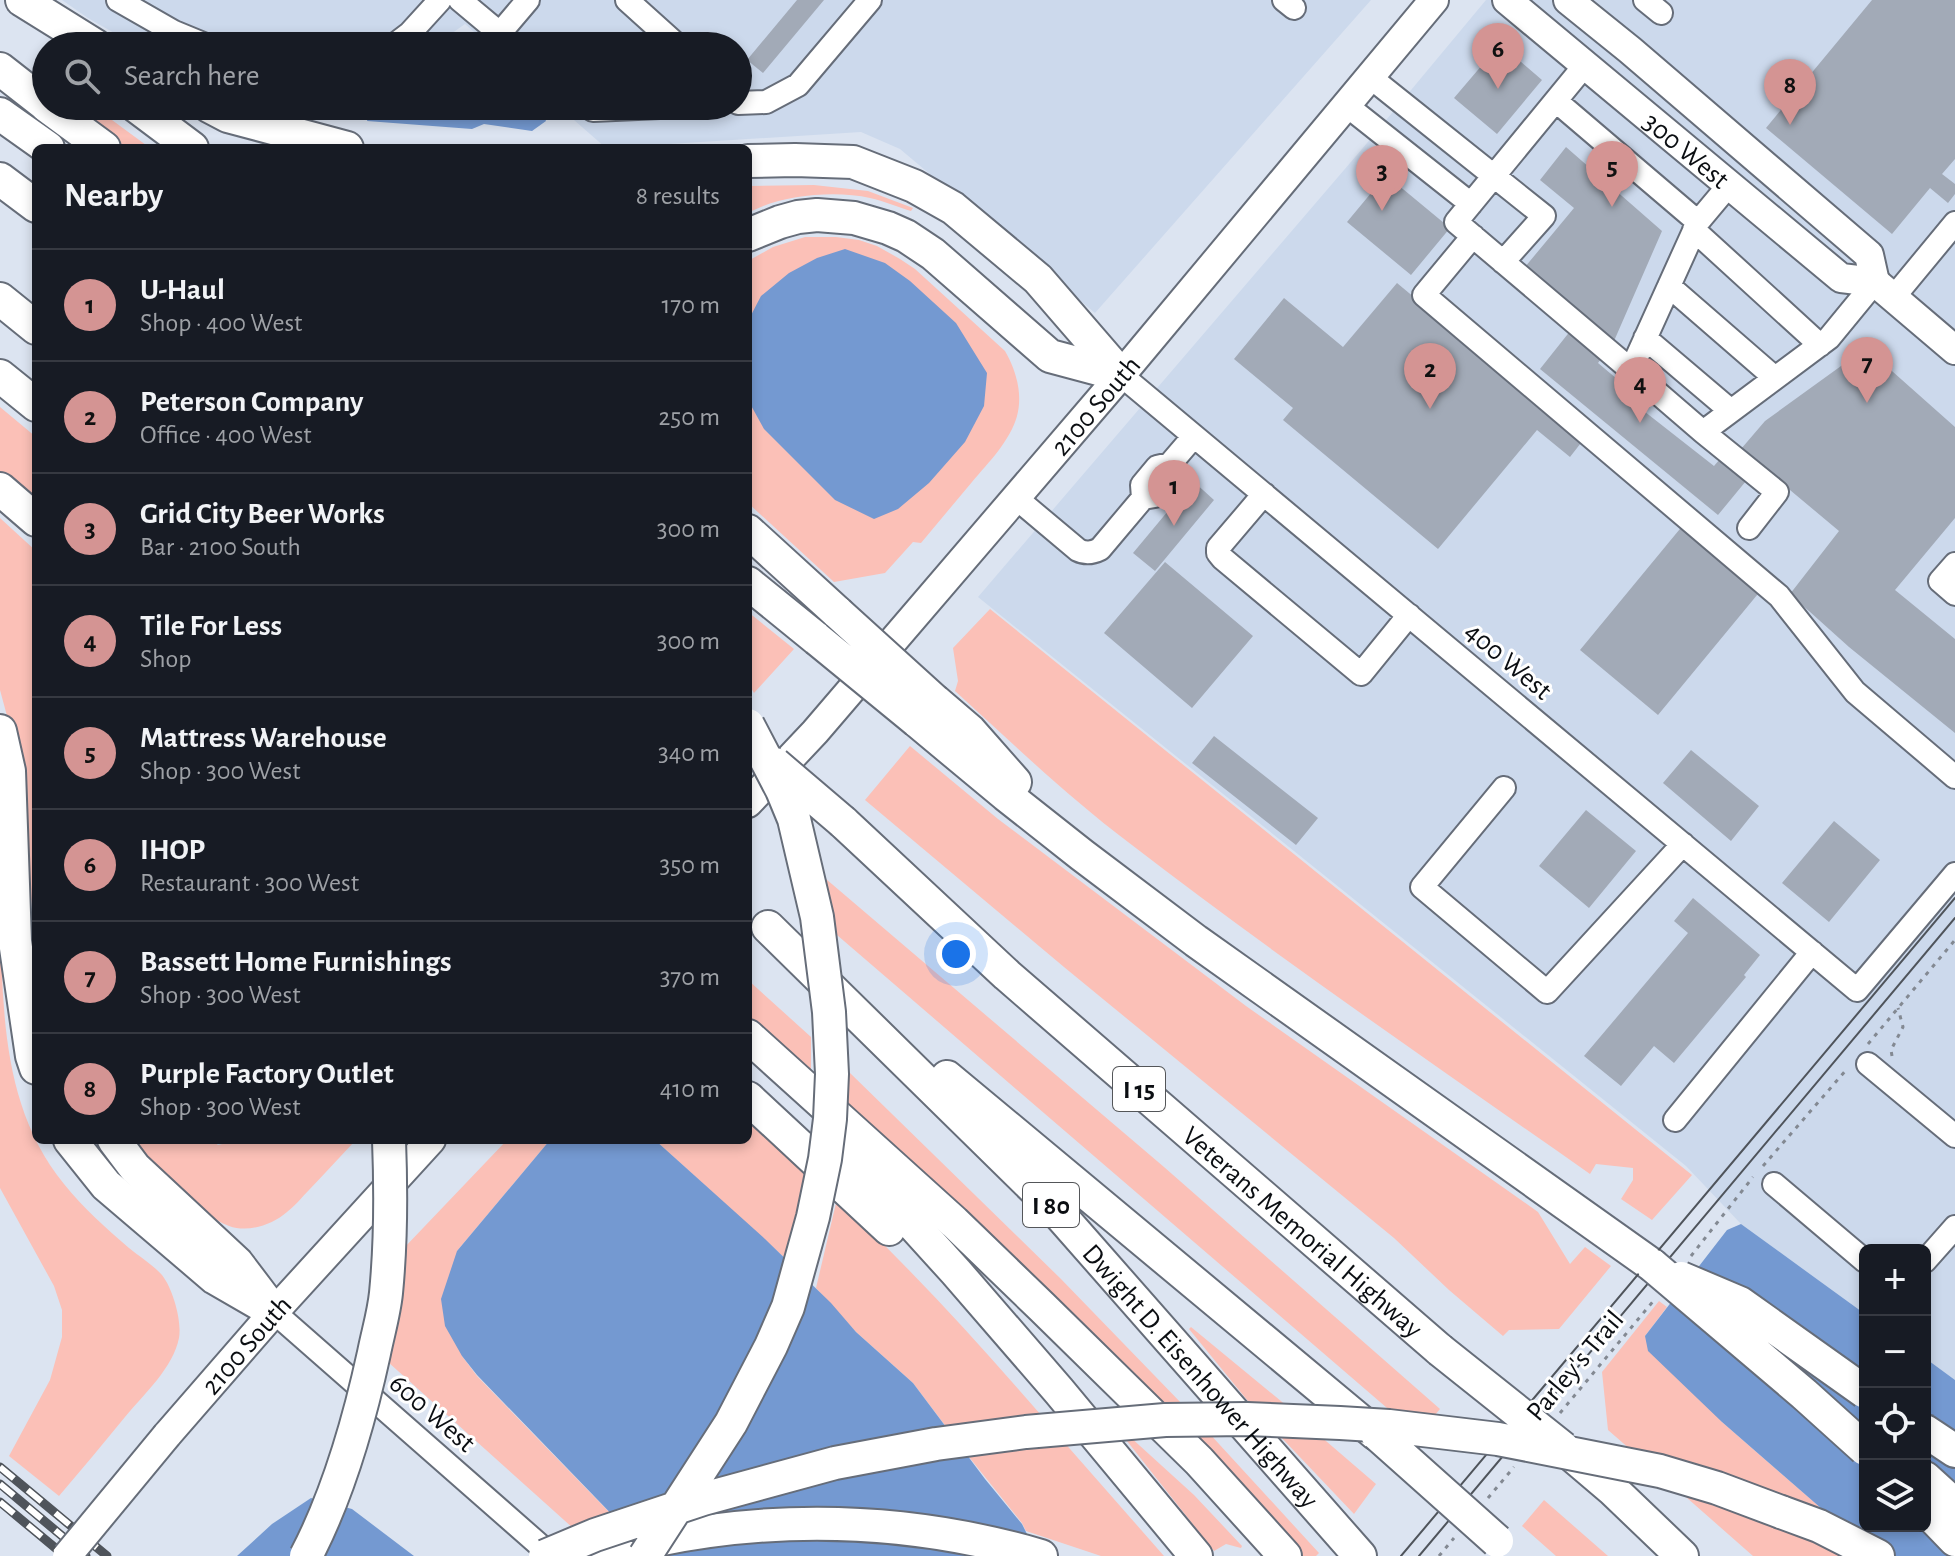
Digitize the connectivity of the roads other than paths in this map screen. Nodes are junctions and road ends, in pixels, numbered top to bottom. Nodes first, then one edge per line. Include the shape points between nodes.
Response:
1 (22, 0) edge
2 (118, 0) edge
3 (460, 0) edge
4 (528, 0) edge
5 (627, 0) edge
6 (870, 0) edge
7 (1434, 0) edge
8 (1507, 0) edge
9 (1568, 0) edge
10 (431, 3) edge
11 (0, 5) edge
12 (36, 32) edge
13 (73, 32) edge
14 (174, 32) edge
15 (411, 32) edge
16 (498, 32) edge
17 (512, 32) edge
18 (662, 32) edge
19 (1585, 65) junction
20 (0, 69) edge
21 (1370, 77) junction
22 (32, 94) edge
23 (1556, 101) junction
24 (752, 102) edge
25 (1346, 105) junction
26 (0, 114) edge
27 (66, 120) edge
28 (155, 120) edge
29 (243, 120) edge
30 (1429, 125) junction
31 (42, 144) edge
32 (99, 144) edge
33 (187, 144) edge
34 (332, 144) edge
35 (1406, 153) junction
36 (752, 161) edge
37 (1493, 176) junction
38 (0, 179) edge
39 (1729, 185) junction
40 (32, 203) edge
41 (1471, 204) junction
42 (1955, 223) edge
43 (1696, 226) junction
44 (752, 233) edge
45 (1473, 236) junction
46 (1503, 262) junction
47 (1669, 286) junction
48 (1884, 290) junction
49 (0, 299) edge
50 (32, 325) edge
51 (1645, 338) junction
52 (1820, 345) junction
53 (1955, 350) edge
54 (1631, 370) junction
55 (1121, 375) junction
56 (0, 376) edge
57 (1775, 378) junction
58 (32, 402) edge
59 (1731, 411) junction
60 (1703, 432) junction
61 (1194, 436) junction
62 (0, 489) edge
63 (1264, 494) junction
64 (1016, 498) junction
65 (32, 517) edge
66 (1749, 528) dead end
67 (752, 535) edge
68 (1955, 564) edge
69 (752, 586) edge
70 (1955, 594) edge
71 (1409, 615) junction
72 (926, 711) junction
73 (0, 731) edge
74 (752, 733) edge
75 (752, 744) edge
76 (1955, 777) edge
77 (1504, 788) dead end
78 (752, 799) edge
79 (1683, 844) junction
80 (1955, 874) edge
81 (758, 919) edge
82 (1812, 952) junction
83 (752, 1042) edge
84 (752, 1043) edge
85 (32, 1056) edge
86 (1866, 1065) road end
87 (752, 1102) edge
88 (1675, 1120) dead end
89 (1955, 1136) edge
90 (73, 1144) edge
91 (117, 1144) edge
92 (389, 1144) edge
93 (427, 1144) edge
94 (1774, 1184) dead end
95 (1955, 1227) edge
96 (1931, 1254) edge
97 (1859, 1256) edge
98 (1657, 1278) junction
99 (274, 1312) junction
100 (1859, 1388) edge
101 (1059, 1391) junction
102 (1859, 1420) edge
103 (1931, 1435) edge
104 (1859, 1444) edge
105 (1955, 1451) edge
106 (1931, 1483) edge
107 (1612, 1489) junction
108 (1955, 1505) edge
109 (1931, 1515) edge
110 (1955, 1540) edge
111 (1506, 1548) edge
112 (67, 1556) edge
113 (306, 1556) edge
114 (545, 1556) edge
115 (552, 1556) edge
116 (593, 1556) edge
117 (645, 1556) edge
118 (1041, 1556) edge
119 (1196, 1556) edge
120 (1285, 1556) edge
121 (1360, 1556) edge
122 (1682, 1556) edge
123 (1698, 1556) edge
124 (1878, 1556) edge

1 - 13 highway
2 - 14 street
3 - 16 street
4 - 17 street
5 - 18 street
6 - 24 street via 798,85 766,102
7 - 21 main road, 2100 South
8 - 19 main road, 300 West
9 - 48 main road, 300 West via 1869,255
10 - 15 street
11 - 12 highway
19 - 23 street
19 - 39 main road, 300 West
20 - 22 highway
21 - 25 main road, 2100 South
21 - 30 street
23 - 37 street
23 - 43 street
25 - 35 street
25 - 55 main road, 2100 South
26 - 31 highway
27 - 32 highway
28 - 33 highway
29 - 34 highway
30 - 35 street
30 - 37 street
35 - 41 street
36 - 55 highway via 853,162 953,208 1038,279
37 - 41 street
37 - 46 street via 1544,216
38 - 40 highway
39 - 43 street
39 - 48 main road, 300 West via 1841,278
41 - 45 street via 1456,222
42 - 48 street
43 - 47 street
43 - 52 street
44 - 55 highway via 817,215 888,228 933,254 1050,356
45 - 46 street
45 - 76 street via 1424,295 1779,596 1855,692
46 - 54 street
47 - 51 street
47 - 57 street
48 - 52 street
48 - 53 main road, 300 West
49 - 50 highway
51 - 54 street
51 - 59 street
52 - 57 street
54 - 60 street
55 - 61 street, 400 West
55 - 64 main road, 2100 South
56 - 58 highway
57 - 59 street
59 - 60 street
60 - 66 street via 1777,492
61 - 63 street, 400 West
61 - 64 street via 1159,484 1094,552 1078,550
62 - 65 highway
63 - 71 street, 400 West
63 - 71 street via 1218,553 1361,674
64 - 78 main road, 2100 South
67 - 72 highway, bridge via 838,613
68 - 70 street via 1940,581
69 - 72 highway, bridge via 817,639
71 - 79 street, 400 West
72 - 98 highway via 970,731 1082,855
73 - 85 highway via 9,771 15,941
74 - 117 highway, bridge via 794,819 817,917 832,1074 826,1146 788,1307 731,1423
75 - 107 highway, Veterans Memorial Highway / I 15, bridge via 1007,975 1440,1350
77 - 79 street via 1422,887 1547,992
79 - 82 street, 400 West
80 - 82 street, 400 West via 1857,990
81 - 111 highway, bridge via 1377,1434
81 - 121 highway, Dwight D. Eisenhower Highway / I 80 via 1053,1207
82 - 88 street
83 - 120 highway via 1031,1296 1199,1461
84 - 101 highway
86 - 89 street
87 - 101 highway
90 - 99 highway via 106,1185 215,1278
91 - 99 highway via 135,1168 237,1263
92 - 113 highway, bridge via 386,1297 349,1452
93 - 99 main road, 2100 South
94 - 97 street
95 - 96 street
98 - 100 highway, bridge via 1740,1303
98 - 102 highway, bridge via 1733,1314
98 - 104 highway, bridge via 1795,1385
99 - 112 main road, 2100 South, bridge
99 - 115 street, 600 West
101 - 119 highway
103 - 105 highway
106 - 108 highway
107 - 122 highway, Veterans Memorial Highway / I 15
107 - 123 highway
109 - 110 highway
114 - 124 highway, bridge via 703,1499 835,1463 1026,1432 1247,1419 1437,1431 1660,1471 1819,1526
116 - 118 highway via 690,1533 806,1523 949,1534

